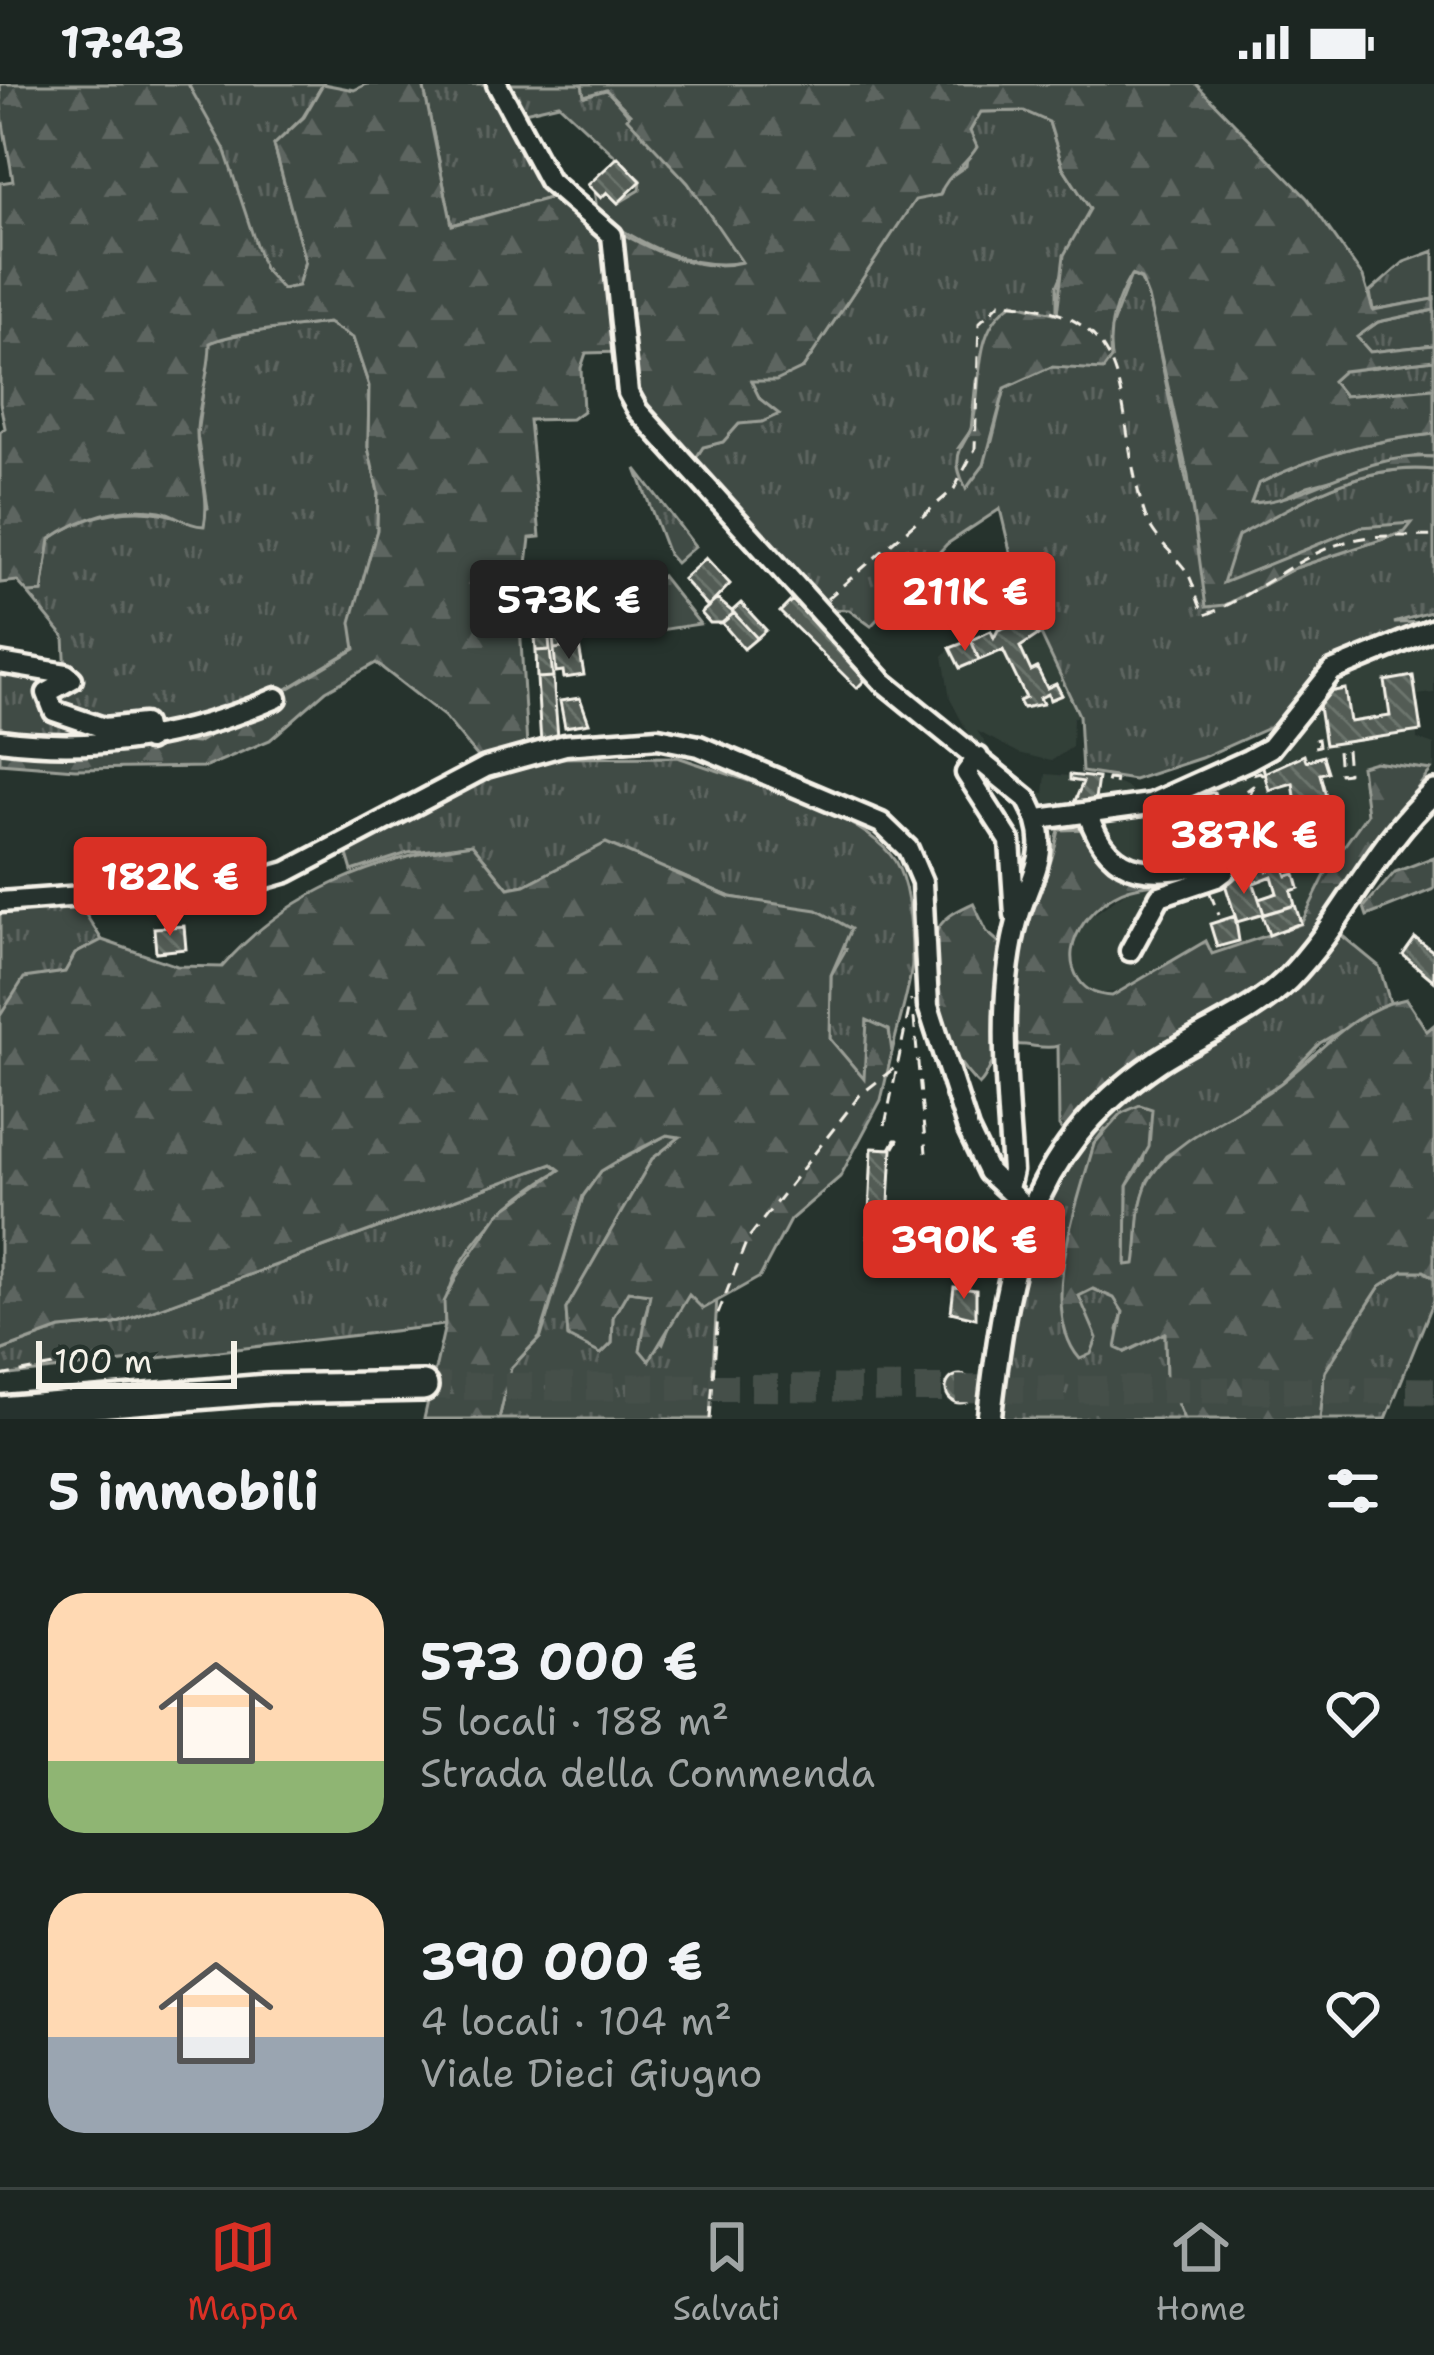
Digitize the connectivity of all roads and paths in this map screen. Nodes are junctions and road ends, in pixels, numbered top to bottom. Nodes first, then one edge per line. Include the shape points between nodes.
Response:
1 (497, 84) edge
2 (1434, 536) edge
3 (817, 608) junction
4 (1434, 628) edge
5 (0, 663) edge
6 (278, 698) dead end
7 (0, 740) edge
8 (148, 740) junction
9 (972, 765) junction
10 (1253, 786) joint
11 (1434, 792) edge
12 (1088, 814) junction
13 (1039, 819) junction
14 (1205, 880) junction
15 (0, 902) edge
16 (1219, 915) dead end
17 (1016, 925) junction
18 (1130, 951) dead end
19 (898, 1066) junction
20 (885, 1125) dead end
21 (926, 1153) dead end
22 (1008, 1189) junction
23 (1030, 1210) junction
24 (59, 1365) dead end
25 (0, 1376) edge
26 (423, 1386) tunnel mouth
27 (0, 1411) edge
28 (710, 1419) edge
29 (989, 1419) edge

1 - 3 street via 549,182 612,235 628,393 638,411
2 - 3 path via 1357,538 1205,615 1188,574 1146,520 1116,365 1086,326 1040,306 1000,303 980,323 975,449 954,489
3 - 9 street
4 - 12 street via 1332,671 1270,748 1248,760 1150,804
5 - 8 street via 66,674 69,684 47,693 54,711 104,728 144,724
6 - 8 street
7 - 8 street
9 - 13 street via 1028,799
9 - 17 street via 1010,841
10 - 10 path via 1240,823 1257,850 1250,852 1234,822 1241,795
11 - 23 main road via 1389,839 1287,980 1120,1089 1091,1117
12 - 13 street
12 - 14 street via 1112,856 1135,869 1182,873 1226,860 1225,871
13 - 17 street via 1044,846
14 - 16 path
14 - 18 street via 1160,896
15 - 22 street via 245,884 287,872 486,767 566,746 658,738 699,746 881,823 908,848 922,881 928,1006 978,1158
17 - 22 street via 1007,982
19 - 20 path
19 - 21 path via 912,998
19 - 28 path via 849,1107 747,1240 718,1314
22 - 23 street
23 - 29 main road via 1007,1276
24 - 25 path
26 - 27 highway via 143,1396

